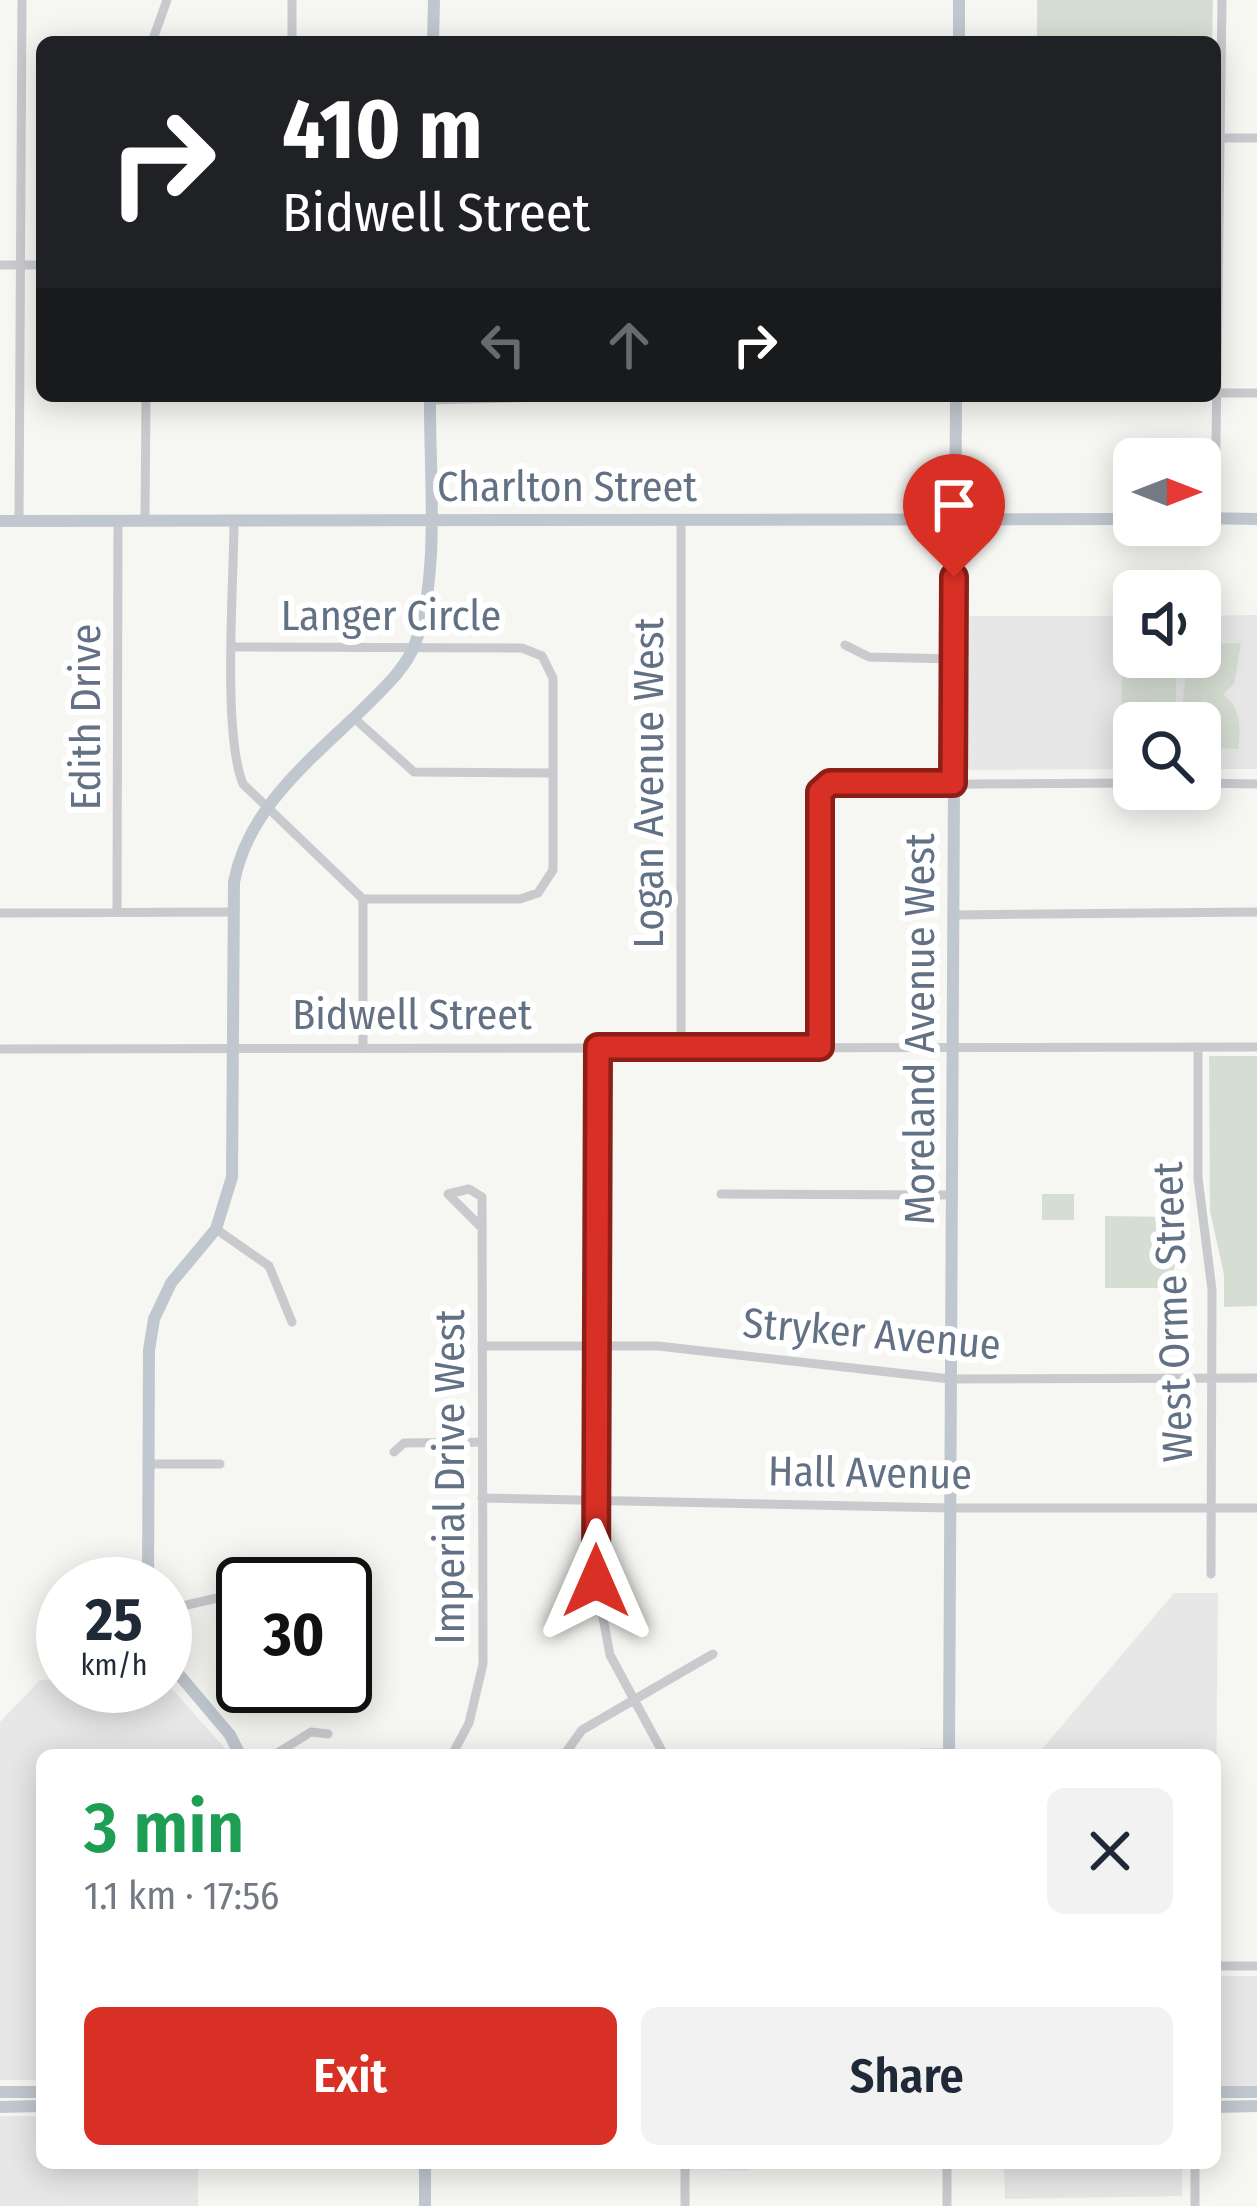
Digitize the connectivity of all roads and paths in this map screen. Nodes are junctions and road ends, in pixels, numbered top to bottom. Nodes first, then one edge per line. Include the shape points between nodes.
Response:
1 (22, 0) edge
2 (167, 0) edge
3 (292, 0) edge
4 (434, 0) edge
5 (959, 0) edge
6 (1222, 0) edge
7 (154, 36) edge
8 (292, 36) edge
9 (433, 36) edge
10 (959, 36) edge
11 (1221, 36) edge
12 (1221, 138) edge
13 (1257, 138) edge
14 (0, 265) edge
15 (21, 265) junction
16 (36, 265) edge
17 (1221, 393) edge
18 (1257, 393) edge
19 (146, 402) edge
20 (430, 402) edge
21 (956, 402) edge
22 (1216, 402) edge
23 (1214, 438) edge
24 (1221, 518) edge
25 (428, 519) junction
26 (681, 519) junction
27 (1113, 519) edge
28 (1257, 519) edge
29 (233, 520) junction
30 (955, 520) junction
31 (0, 521) edge
32 (19, 521) junction
33 (118, 521) junction
34 (145, 521) junction
35 (844, 645) dead end
36 (233, 647) junction
37 (414, 648) junction
38 (953, 659) junction
39 (354, 718) junction
40 (554, 773) junction
41 (953, 783) junction
42 (1113, 783) edge
43 (1221, 783) edge
44 (1257, 784) edge
45 (265, 807) junction
46 (363, 899) junction
47 (233, 912) junction
48 (1257, 912) edge
49 (0, 913) edge
50 (117, 913) junction
51 (952, 915) junction
52 (363, 1047) junction
53 (598, 1047) junction
54 (681, 1047) junction
55 (820, 1047) junction
56 (952, 1047) junction
57 (1198, 1047) junction
58 (1257, 1047) edge
59 (0, 1048) edge
60 (233, 1048) junction
61 (721, 1194) dead end
62 (952, 1195) junction
63 (482, 1228) junction
64 (216, 1229) junction
65 (292, 1322) dead end
66 (482, 1346) junction
67 (597, 1346) junction
68 (1213, 1378) junction
69 (1257, 1378) edge
70 (950, 1379) junction
71 (482, 1442) junction
72 (394, 1452) dead end
73 (148, 1464) junction
74 (220, 1464) dead end
75 (482, 1498) junction
76 (596, 1498) junction
77 (950, 1508) junction
78 (1257, 1508) edge
79 (1212, 1509) junction
80 (148, 1557) edge
81 (1211, 1574) dead end
82 (713, 1654) dead end
83 (192, 1690) edge
84 (633, 1700) junction
85 (328, 1735) dead end
86 (237, 1749) edge
87 (284, 1749) edge
88 (455, 1749) edge
89 (568, 1749) edge
90 (661, 1749) edge
91 (949, 1749) edge
92 (1221, 1966) edge
93 (1257, 1966) edge
94 (0, 2092) edge
95 (36, 2092) edge
96 (1221, 2092) edge
97 (1257, 2092) edge
98 (36, 2106) edge
99 (0, 2107) edge
100 (1221, 2107) edge
101 (1257, 2107) edge
102 (425, 2169) edge
103 (685, 2169) edge
104 (947, 2169) edge
105 (1195, 2169) edge
106 (425, 2206) edge
107 (685, 2206) edge
108 (947, 2206) edge
109 (1195, 2206) edge

1 - 15 street
2 - 7 street
3 - 8 street
4 - 9 street
5 - 10 street
6 - 11 street
12 - 13 street
14 - 15 street
15 - 16 street
15 - 32 street
17 - 18 street
19 - 34 street
20 - 25 street
21 - 30 street, Moreland Avenue West
22 - 23 street
24 - 28 street
25 - 26 street, Charlton Street
25 - 29 street, Charlton Street
25 - 37 street via 427,600
26 - 30 street, Charlton Street
26 - 54 street, Logan Avenue West
27 - 30 street, Charlton Street
29 - 34 street, Charlton Street
29 - 36 street, Langer Circle
30 - 38 street, Moreland Avenue West
31 - 32 street, Charlton Street
32 - 33 street, Charlton Street
33 - 34 street, Charlton Street
33 - 50 street, Edith Drive
35 - 38 street via 869,657
36 - 37 street, Langer Circle
36 - 45 street, Langer Circle via 235,763
37 - 39 street
37 - 40 street, Langer Circle via 522,648 542,656 553,678
38 - 41 street, Moreland Avenue West
39 - 40 street via 414,772
39 - 45 street
40 - 46 street, Langer Circle via 553,870 538,893
41 - 42 street
41 - 51 street, Moreland Avenue West
41 - 55 street via 823,785
43 - 44 street
45 - 46 street, Langer Circle
45 - 47 street via 239,856
46 - 52 street
47 - 50 street
47 - 60 street
48 - 51 street
49 - 50 street
51 - 56 street, Moreland Avenue West
52 - 53 street, Bidwell Street
52 - 60 street, Bidwell Street
53 - 54 street, Bidwell Street
53 - 67 street
54 - 55 street, Bidwell Street
55 - 56 street, Bidwell Street
56 - 57 street, Bidwell Street
56 - 62 street, Moreland Avenue West
57 - 58 street, Bidwell Street
57 - 68 street, West Orme Street
59 - 60 street, Bidwell Street
60 - 64 street via 232,1177
61 - 62 street
62 - 70 street, Moreland Avenue West
63 - 63 street via 482,1197 448,1194
63 - 66 street, Imperial Drive West
64 - 65 street via 269,1266
64 - 73 street via 171,1283 154,1319
66 - 67 street, Stryker Avenue
66 - 71 street, Imperial Drive West
67 - 70 street, Stryker Avenue
67 - 76 street
68 - 69 street, Stryker Avenue
68 - 70 street, Stryker Avenue
68 - 79 street, West Orme Street
70 - 77 street, Moreland Avenue West
71 - 72 street via 404,1443
71 - 75 street, Imperial Drive West
73 - 74 street
73 - 80 street
75 - 76 street, Hall Avenue
75 - 88 street, Imperial Drive West via 482,1664
76 - 77 street, Hall Avenue
76 - 84 street via 596,1581 610,1655
77 - 79 street, Hall Avenue
77 - 91 street, Moreland Avenue West
78 - 79 street, Hall Avenue
79 - 81 street, West Orme Street
82 - 84 street
83 - 86 street
84 - 89 street via 582,1730
84 - 90 street
85 - 87 street via 311,1732
92 - 93 street
94 - 95 street
96 - 97 street
98 - 99 street
100 - 101 street
102 - 106 street
103 - 107 street
104 - 108 street
105 - 109 street

